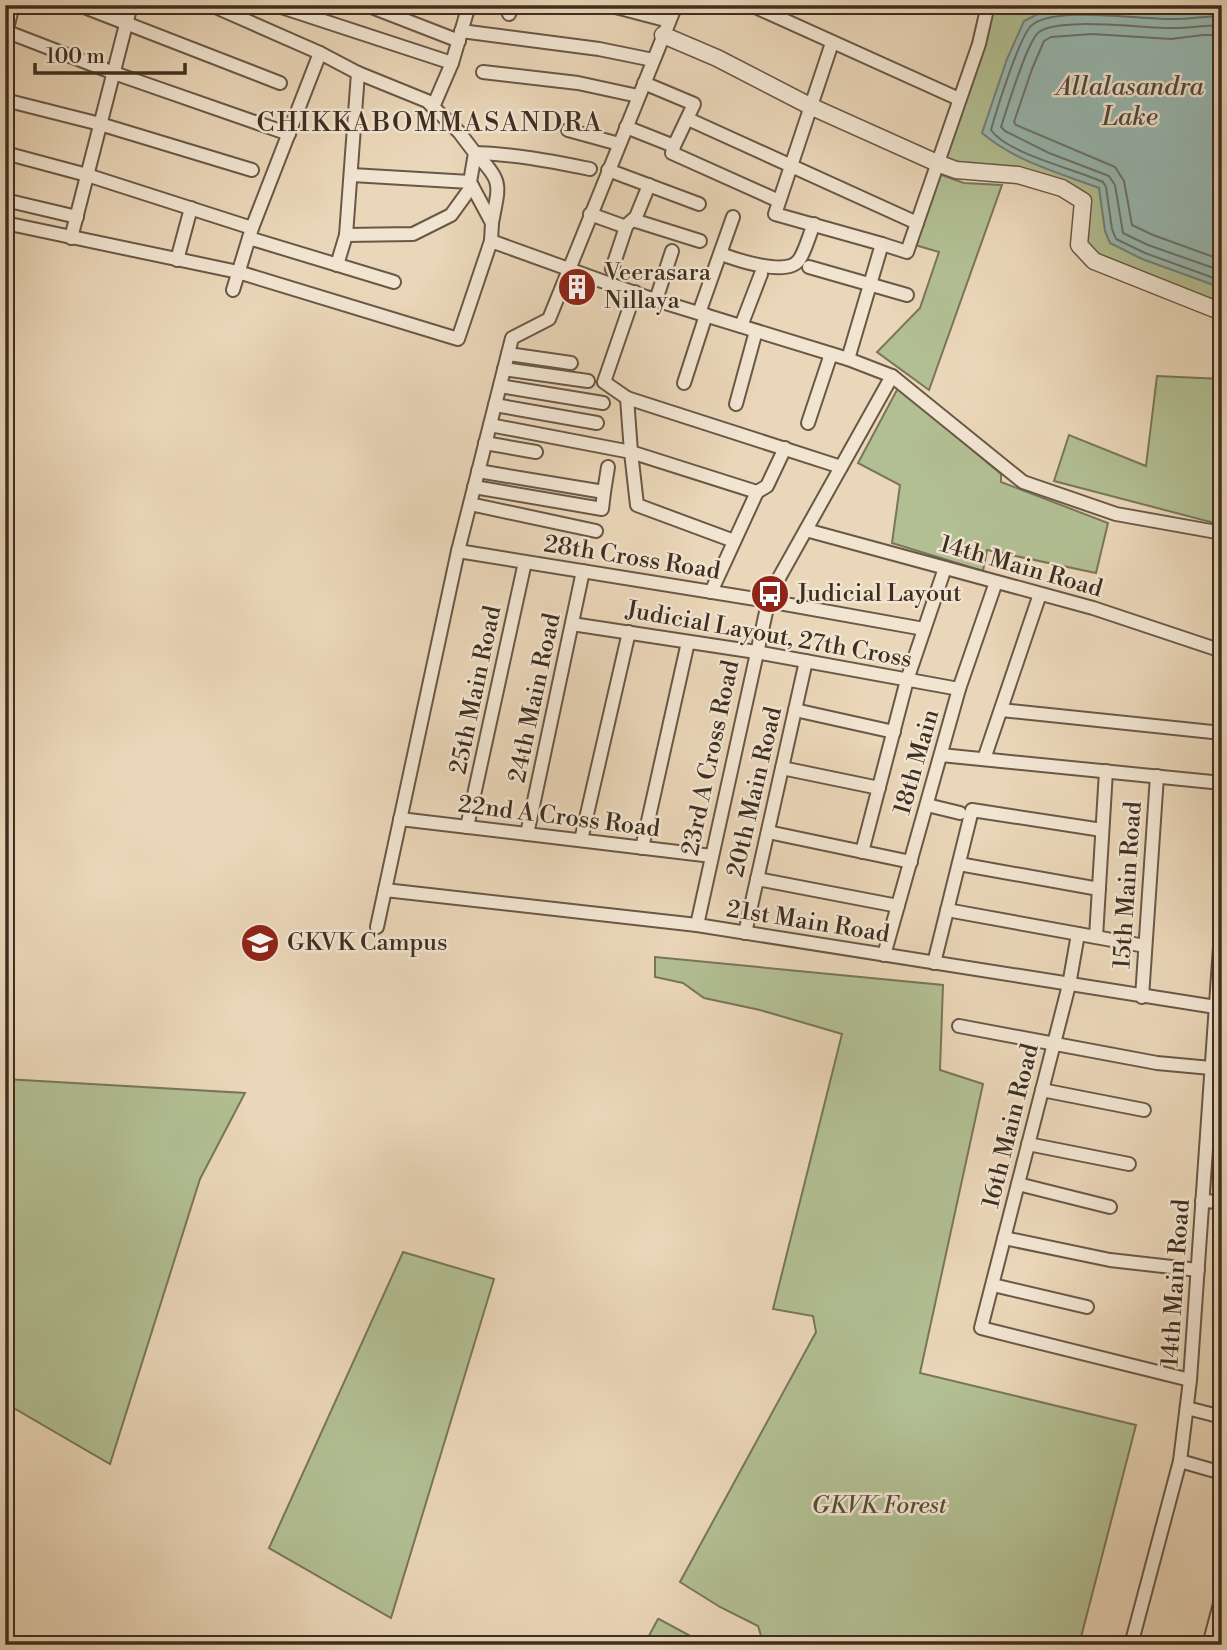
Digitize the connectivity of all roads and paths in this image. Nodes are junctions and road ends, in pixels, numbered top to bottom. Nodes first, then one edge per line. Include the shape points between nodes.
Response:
1 (13, 5) edge
2 (79, 5) edge
3 (131, 5) edge
4 (211, 5) edge
5 (275, 5) edge
6 (469, 5) edge
7 (608, 5) edge
8 (676, 5) edge
9 (751, 5) edge
10 (988, 5) edge
11 (374, 8) dead end
12 (231, 9) edge
13 (126, 24) junction
14 (666, 28) junction
15 (6, 33) edge
16 (460, 36) junction
17 (832, 43) junction
18 (320, 53) junction
19 (653, 60) junction
20 (452, 63) junction
21 (483, 72) dead end
22 (114, 73) junction
23 (358, 73) junction
24 (280, 83) dead end
25 (644, 83) junction
26 (638, 96) junction
27 (959, 99) junction
28 (5, 100) edge
29 (810, 106) junction
30 (433, 107) junction
31 (688, 120) junction
32 (100, 124) junction
33 (626, 127) junction
34 (568, 130) dead end
35 (289, 134) junction
36 (619, 144) junction
37 (674, 146) junction
38 (5, 153) edge
39 (475, 153) junction
40 (937, 163) junction
41 (790, 166) junction
42 (590, 169) dead end
43 (252, 170) dead end
44 (608, 170) junction
45 (87, 175) junction
46 (352, 175) junction
47 (471, 184) junction
48 (649, 185) junction
49 (5, 200) edge
50 (779, 201) junction
51 (699, 204) dead end
52 (191, 208) junction
53 (590, 215) junction
54 (77, 217) junction
55 (733, 217) dead end
56 (5, 223) edge
57 (492, 223) junction
58 (629, 223) junction
59 (917, 223) junction
60 (814, 224) junction
61 (251, 233) junction
62 (346, 235) junction
63 (71, 238) junction
64 (491, 241) junction
65 (700, 241) dead end
66 (882, 244) junction
67 (672, 251) dead end
68 (721, 254) junction
69 (177, 260) junction
70 (337, 265) junction
71 (809, 267) dead end
72 (569, 268) junction
73 (612, 269) dead end
74 (239, 272) junction
75 (761, 274) dead end
76 (394, 282) dead end
77 (870, 286) junction
78 (233, 290) dead end
79 (635, 292) junction
80 (907, 295) dead end
81 (656, 300) junction
82 (1222, 312) edge
83 (703, 314) junction
84 (741, 326) junction
85 (756, 331) junction
86 (508, 354) junction
87 (831, 354) junction
88 (848, 359) junction
89 (571, 363) dead end
90 (504, 369) junction
91 (892, 376) junction
92 (588, 381) dead end
93 (684, 383) dead end
94 (500, 386) junction
95 (627, 398) junction
96 (603, 403) dead end
97 (736, 404) dead end
98 (495, 405) junction
99 (597, 423) dead end
100 (808, 423) dead end
101 (490, 425) junction
102 (485, 443) junction
103 (785, 448) junction
104 (536, 452) dead end
105 (631, 452) junction
106 (608, 467) dead end
107 (841, 467) junction
108 (478, 471) junction
109 (474, 487) junction
110 (604, 492) junction
111 (757, 492) junction
112 (470, 503) junction
113 (806, 530) junction
114 (596, 531) dead end
115 (1222, 533) edge
116 (734, 541) junction
117 (458, 551) junction
118 (525, 562) junction
119 (945, 568) junction
120 (583, 571) junction
121 (996, 582) junction
122 (711, 592) junction
123 (1040, 594) junction
124 (768, 601) junction
125 (572, 624) junction
126 (924, 629) junction
127 (629, 632) junction
128 (688, 642) junction
129 (1222, 651) edge
130 (755, 652) junction
131 (806, 661) junction
132 (907, 680) junction
133 (959, 690) junction
134 (795, 710) junction
135 (1001, 710) junction
136 (894, 732) junction
137 (1222, 733) edge
138 (941, 755) junction
139 (984, 759) junction
140 (782, 768) junction
141 (1106, 771) junction
142 (1157, 776) junction
143 (1222, 783) edge
144 (879, 788) junction
145 (927, 805) junction
146 (966, 812) junction
147 (400, 819) junction
148 (467, 827) junction
149 (1102, 830) junction
150 (768, 832) junction
151 (527, 834) junction
152 (581, 841) junction
153 (642, 848) junction
154 (862, 852) junction
155 (712, 856) junction
156 (911, 862) junction
157 (958, 864) junction
158 (757, 880) junction
159 (1099, 889) junction
160 (385, 890) junction
161 (898, 906) junction
162 (947, 910) junction
163 (1222, 918) edge
164 (697, 925) junction
165 (377, 927) dead end
166 (745, 933) junction
167 (1079, 934) junction
168 (1096, 937) junction
169 (1145, 946) junction
170 (884, 955) junction
171 (934, 963) junction
172 (1069, 985) junction
173 (1142, 997) junction
174 (1219, 1008) edge
175 (959, 1026) dead end
176 (1054, 1045) junction
177 (1211, 1068) junction
178 (1042, 1090) junction
179 (1143, 1110) dead end
180 (1028, 1144) junction
181 (1129, 1164) dead end
182 (1018, 1184) junction
183 (1202, 1201) junction
184 (1222, 1202) edge
185 (1110, 1207) dead end
186 (1004, 1238) junction
187 (1198, 1270) junction
188 (993, 1285) junction
189 (1087, 1307) dead end
190 (1190, 1380) junction
191 (1222, 1402) edge
192 (1187, 1408) junction
193 (1219, 1417) edge
194 (1180, 1461) junction
195 (1222, 1473) edge
196 (1222, 1596) edge
197 (1131, 1645) edge
198 (1209, 1645) edge

1 - 15 street
2 - 13 street
3 - 13 street
4 - 12 street
5 - 20 street
6 - 16 street
7 - 14 street
8 - 14 street
9 - 17 street
10 - 27 street
11 - 16 street
12 - 18 street
13 - 22 street
13 - 24 street
14 - 19 street
14 - 29 street
15 - 22 street
16 - 19 street via 599,49
16 - 20 street
17 - 27 street
17 - 29 street
18 - 23 street
18 - 35 street
19 - 25 street
20 - 30 street
21 - 26 street via 578,83
22 - 32 street
22 - 35 street
23 - 30 street
23 - 46 street
25 - 26 street
25 - 31 street via 694,104
26 - 33 street
27 - 40 street
28 - 32 street
29 - 40 street
29 - 41 street
30 - 39 street
31 - 37 street
31 - 41 street
32 - 43 street
32 - 45 street
33 - 36 street
33 - 37 street
34 - 36 street
35 - 61 street
36 - 44 street
37 - 50 street via 672,153
38 - 45 street
39 - 42 street
39 - 47 street
39 - 57 street via 498,182
40 - 59 street
40 - 82 street via 956,170 1018,175 1062,188 1083,201 1079,245 1094,261
41 - 50 street
41 - 59 street
44 - 48 street
44 - 53 street
45 - 52 street
45 - 54 street
46 - 47 street
46 - 62 street
47 - 57 street
47 - 62 street via 452,215 413,234
48 - 51 street
48 - 58 street
49 - 54 street
50 - 60 street via 775,214
52 - 61 street
52 - 69 street
53 - 58 street
53 - 72 street
54 - 63 street
55 - 68 street
56 - 63 street
57 - 64 street
58 - 65 street
58 - 73 street
59 - 66 street via 907,252
60 - 66 street
60 - 68 street via 794,265 760,265
61 - 70 street
61 - 74 street
62 - 70 street
63 - 69 street
64 - 72 street
64 - 74 street via 458,339
66 - 77 street
67 - 81 street
68 - 83 street
69 - 74 street
70 - 76 street
71 - 77 street
72 - 79 street
72 - 86 street via 549,319 512,338
74 - 78 street
75 - 84 street
77 - 80 street
77 - 88 street
79 - 81 street
79 - 95 street via 604,382
81 - 83 street
83 - 84 street
83 - 93 street
84 - 85 street
85 - 87 street
85 - 97 street
86 - 89 street
86 - 90 street
87 - 88 street
87 - 100 street
88 - 91 street
90 - 92 street
90 - 94 street
91 - 107 street, 23rd A Cross Road
91 - 115 street via 1023,482 1116,514
94 - 96 street
94 - 98 street
95 - 103 street
95 - 105 street
98 - 99 street
98 - 101 street
101 - 102 street
101 - 105 street
102 - 104 street
102 - 108 street
103 - 107 street
103 - 111 street via 767,485
105 - 111 street
105 - 116 street via 638,505
106 - 110 street
107 - 113 street, 23rd A Cross Road
108 - 109 street
108 - 110 street
109 - 110 street via 602,509
109 - 112 street
111 - 116 street
112 - 114 street
112 - 117 street
113 - 119 street, 14th Main Road
113 - 124 street, 23rd A Cross Road
116 - 122 street
117 - 118 street, 28th Cross Road
117 - 147 street
118 - 120 street, 28th Cross Road
118 - 148 street, 25th Main Road
119 - 121 street, 14th Main Road
119 - 126 street
120 - 122 street, 28th Cross Road
120 - 125 street, 24th Main Road
121 - 123 street, 14th Main Road
121 - 133 street, 18th Main
122 - 124 street, 28th Cross Road
123 - 129 street, 14th Main Road
123 - 135 street
124 - 126 street, 28th Cross Road
124 - 130 street, 23rd A Cross Road
125 - 127 street, Judicial Layout, 27th Cross
125 - 151 street, 24th Main Road
126 - 132 street
127 - 128 street, Judicial Layout, 27th Cross
127 - 152 street
128 - 130 street, Judicial Layout, 27th Cross
128 - 153 street
130 - 131 street, Judicial Layout, 27th Cross
130 - 155 street, 23rd A Cross Road
131 - 132 street, Judicial Layout, 27th Cross
131 - 134 street, 20th Main Road
132 - 133 street, Judicial Layout, 27th Cross
132 - 136 street
133 - 138 street, 18th Main
134 - 136 street
134 - 140 street, 20th Main Road
135 - 137 street
135 - 139 street
136 - 144 street
138 - 139 street
138 - 145 street, 18th Main
139 - 141 street
140 - 144 street
140 - 150 street, 20th Main Road
141 - 142 street
141 - 149 street
142 - 143 street
142 - 169 street, 15th Main Road
144 - 154 street
145 - 146 street
145 - 156 street, 18th Main
146 - 149 street
146 - 157 street
147 - 148 street, 22nd A Cross Road
147 - 160 street
148 - 151 street, 22nd A Cross Road
149 - 159 street
150 - 154 street
150 - 158 street, 20th Main Road
151 - 152 street, 22nd A Cross Road
152 - 153 street, 22nd A Cross Road
153 - 155 street, 22nd A Cross Road
154 - 156 street
155 - 164 street, 23rd A Cross Road
156 - 161 street, 18th Main
157 - 159 street
157 - 162 street
158 - 161 street
158 - 166 street, 20th Main Road
159 - 168 street
160 - 164 street, 21st Main Road
160 - 165 street
161 - 170 street, 18th Main
162 - 167 street
162 - 171 street
163 - 174 street, 14th Main Road
164 - 166 street, 21st Main Road
166 - 170 street, 21st Main Road
167 - 168 street
167 - 172 street, 16th Main Road
168 - 169 street
169 - 173 street, 15th Main Road
170 - 171 street, 21st Main Road
171 - 172 street, 21st Main Road
172 - 173 street, 21st Main Road
172 - 176 street, 16th Main Road
173 - 174 street, 21st Main Road
174 - 177 street, 14th Main Road
175 - 176 street
176 - 177 street
176 - 178 street, 16th Main Road
177 - 183 street, 14th Main Road
178 - 179 street
178 - 180 street, 16th Main Road
180 - 181 street
180 - 182 street, 16th Main Road
182 - 185 street
182 - 186 street, 16th Main Road
183 - 184 street
183 - 187 street, 14th Main Road
186 - 187 street via 1110,1260
186 - 188 street, 16th Main Road
187 - 190 street, 14th Main Road
188 - 189 street
188 - 190 street, 16th Main Road via 981,1328
190 - 192 street, 14th Main Road
191 - 193 street
192 - 193 street
192 - 194 street, 14th Main Road
194 - 195 street
194 - 197 street, 14th Main Road
196 - 198 street

